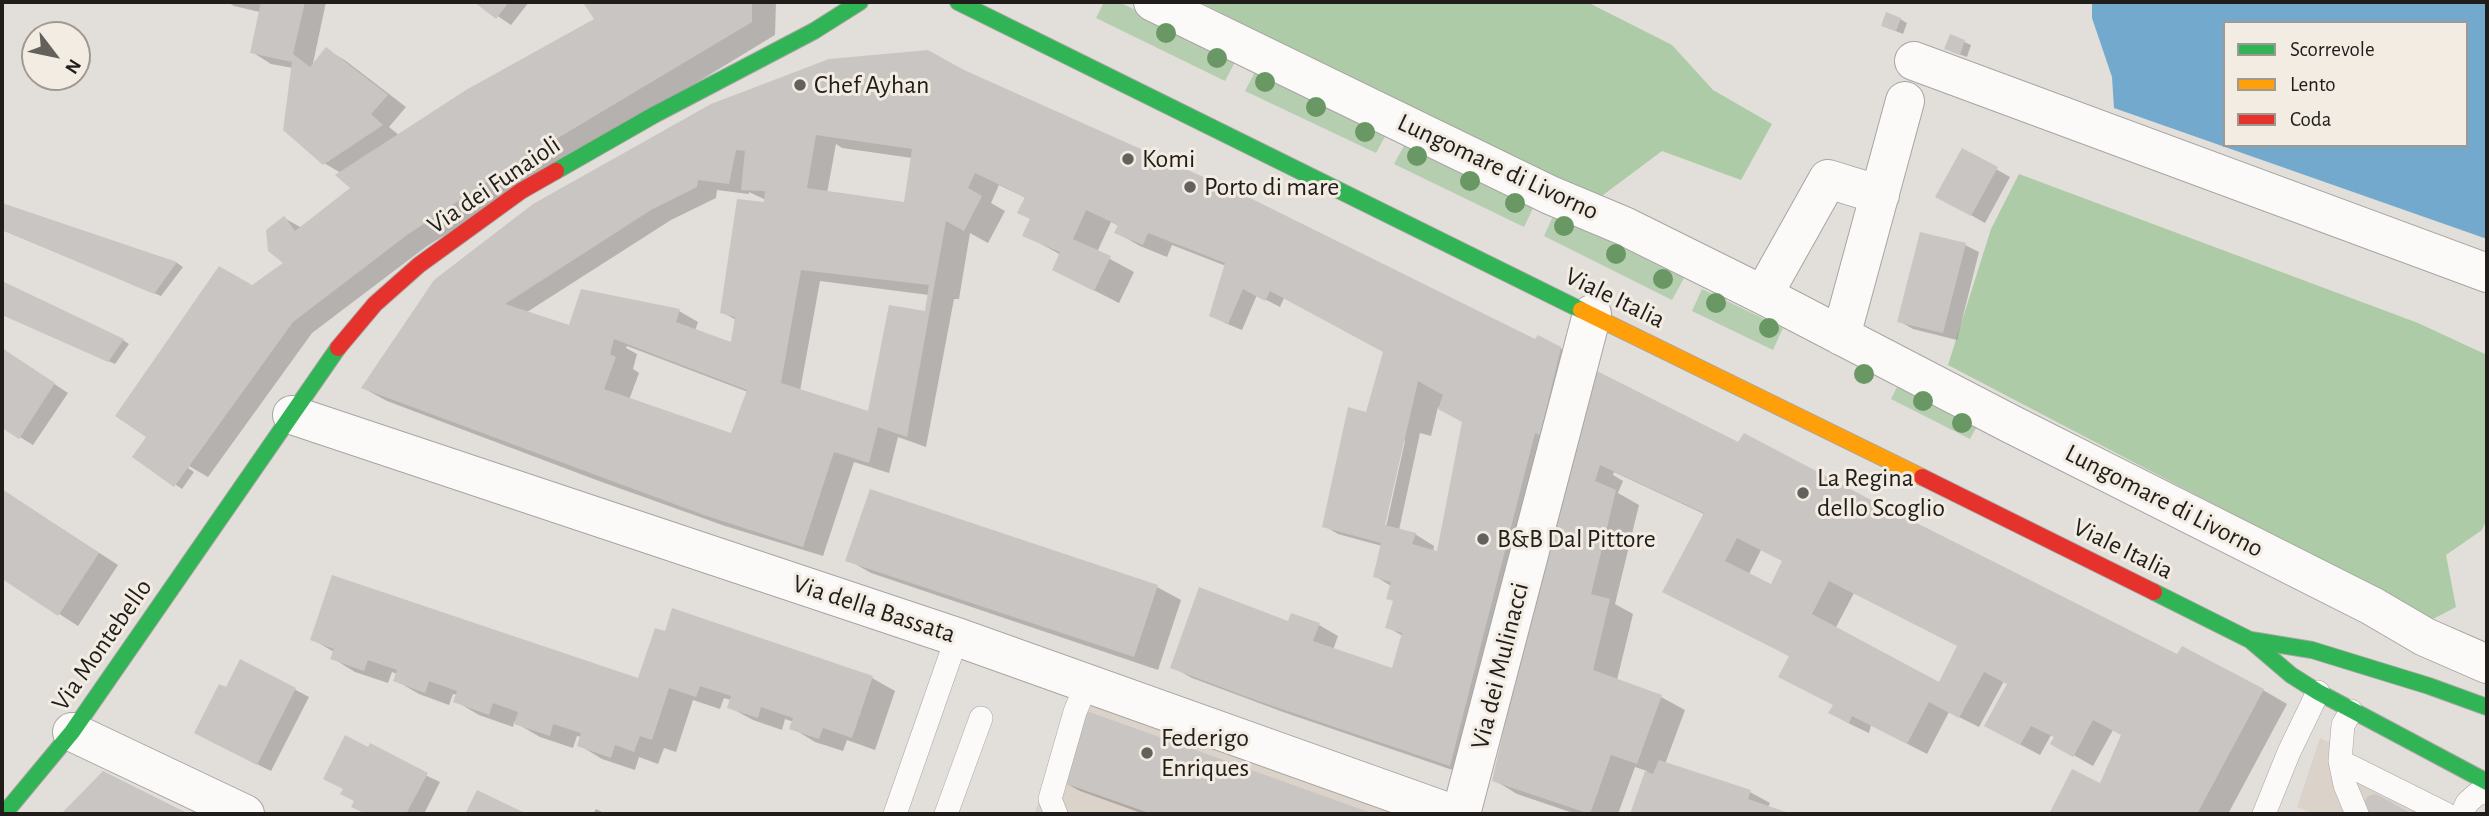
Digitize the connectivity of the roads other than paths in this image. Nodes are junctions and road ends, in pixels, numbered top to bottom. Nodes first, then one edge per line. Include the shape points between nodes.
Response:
1 (860, 2) edge
2 (958, 2) edge
3 (1153, 2) edge
4 (1914, 61) dead end
5 (1905, 101) dead end
6 (1880, 195) junction
7 (2487, 273) edge
8 (1763, 295) junction
9 (1592, 314) junction
10 (1841, 336) junction
11 (292, 415) junction
12 (234, 499) joint
13 (957, 637) junction
14 (2250, 640) junction
15 (2487, 664) edge
16 (1087, 683) junction
17 (2318, 692) junction
18 (2487, 707) edge
19 (2351, 711) junction
20 (981, 718) dead end
21 (72, 732) junction
22 (2340, 761) junction
23 (2487, 782) edge
24 (2487, 792) edge
25 (4, 814) edge
26 (245, 814) edge
27 (895, 814) edge
28 (946, 814) edge
29 (1056, 814) edge
30 (1453, 814) edge
31 (1461, 814) edge
32 (2264, 814) edge
33 (2357, 814) edge
34 (2446, 814) edge
35 (2462, 814) edge

1 - 11 main road, Via dei Funaioli via 521,191 375,304 330,358
2 - 9 main road, Viale Italia
3 - 8 street, Lungomare di Livorno
4 - 7 street
5 - 6 street
6 - 8 street via 1828,179
6 - 10 street
8 - 10 street, Lungomare di Livorno
9 - 14 main road, Viale Italia
9 - 31 street, Via dei Mulinacci
10 - 15 street, Lungomare di Livorno via 2425,637
11 - 12 main road, Via dei Funaioli
11 - 13 street, Via della Bassata
12 - 21 main road, Via Montebello
13 - 16 street, Via della Bassata
13 - 27 lane
14 - 17 main road, Viale Italia
14 - 18 main road, Viale Italia via 2312,650
16 - 29 lane via 1050,799
16 - 30 street, Via della Bassata
17 - 19 main road, Viale Italia
17 - 32 lane
19 - 22 lane via 2343,725
19 - 23 main road, Viale Italia
20 - 28 lane
21 - 25 main road, Via Montebello
21 - 26 street
22 - 33 lane
22 - 34 lane
24 - 35 lane via 2477,794

